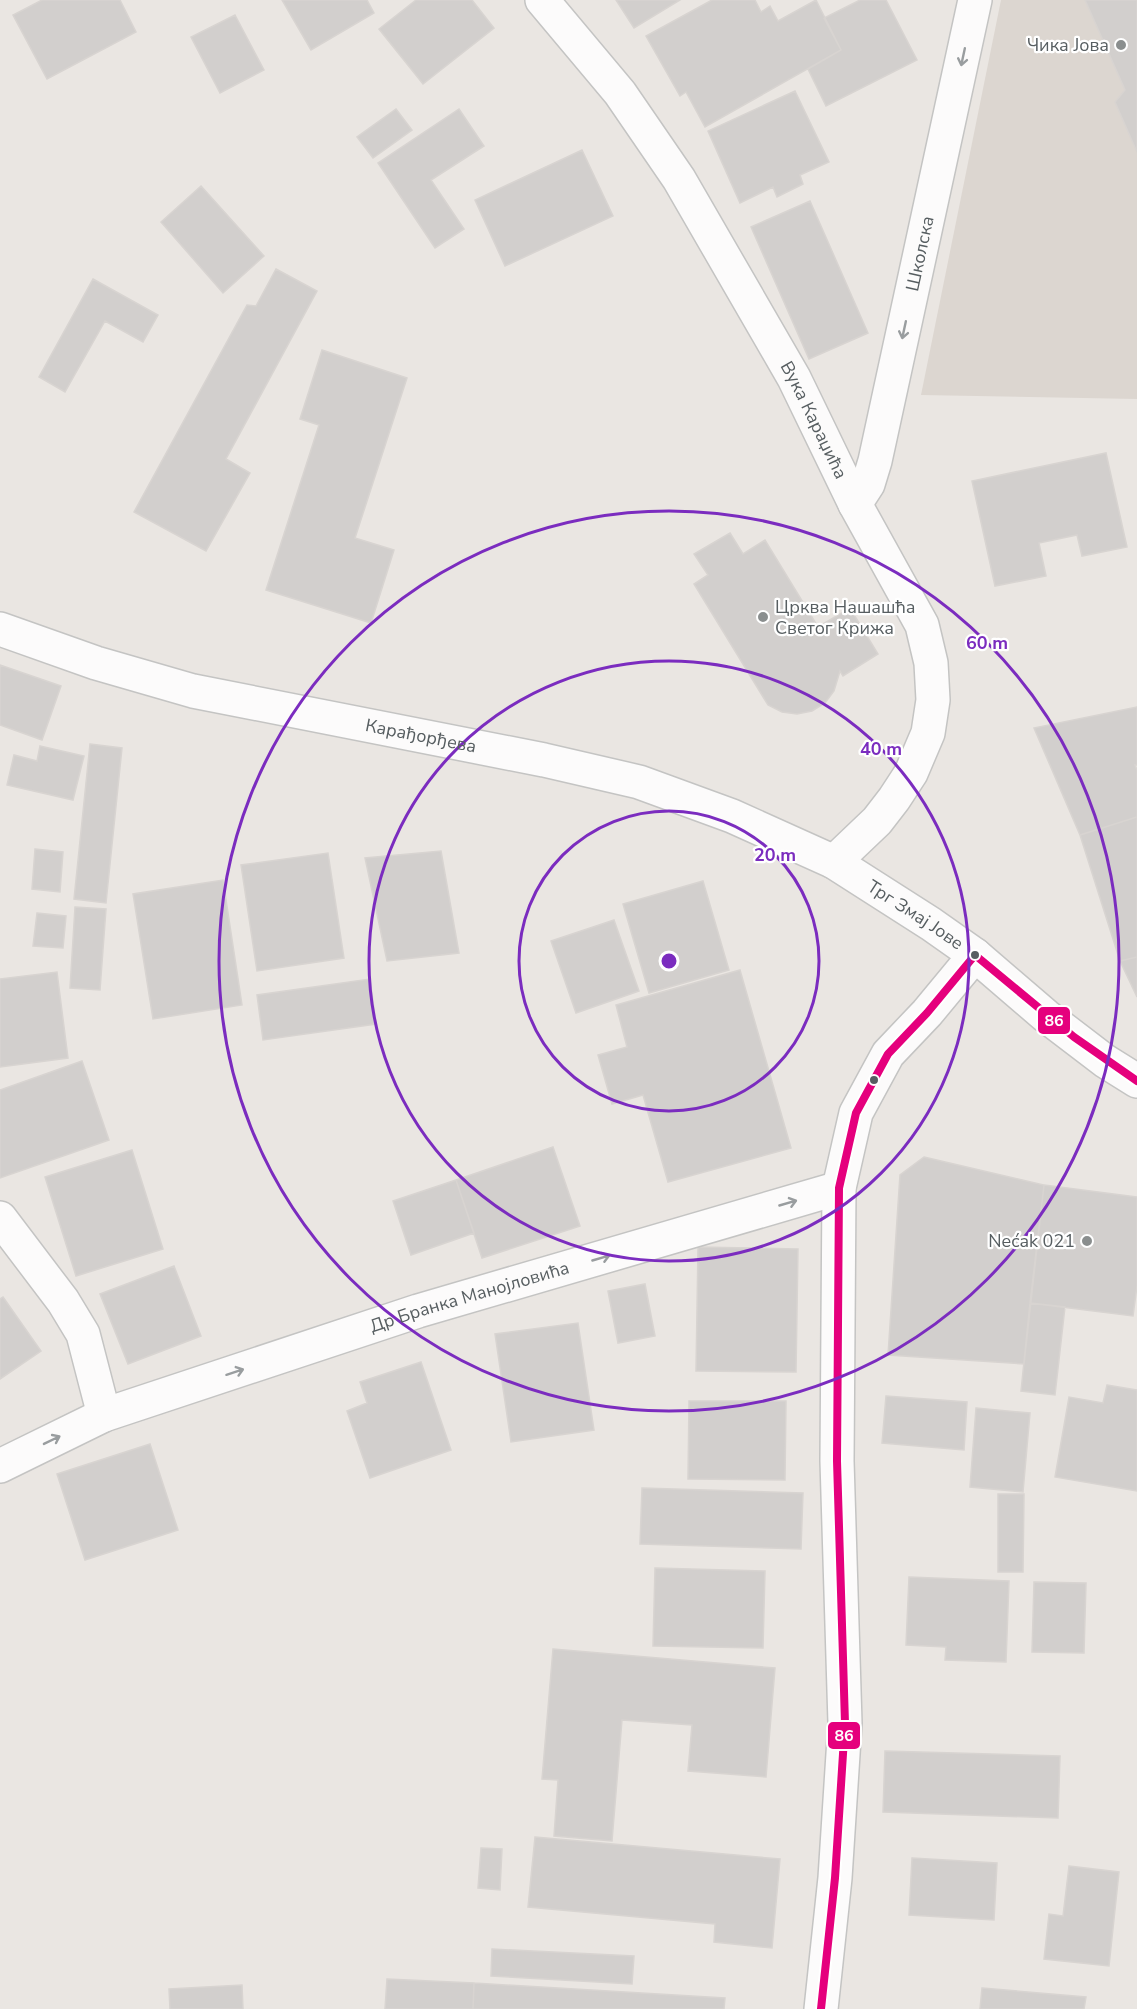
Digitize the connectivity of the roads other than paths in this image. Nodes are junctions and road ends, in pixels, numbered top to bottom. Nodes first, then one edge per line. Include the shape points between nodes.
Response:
1 (542, 0) edge
2 (975, 0) edge
3 (855, 504) junction
4 (0, 629) edge
5 (834, 862) junction
6 (975, 955) junction
7 (1137, 1081) edge
8 (839, 1188) junction
9 (0, 1218) edge
10 (104, 1415) junction
11 (0, 1466) edge
12 (820, 2009) edge

1 - 3 street, Вука Караџића via 620,93 679,179 794,378
2 -> 3 street, Школска via 875,461 868,484
3 - 5 street, Вука Караџића via 922,625 931,663 933,700 928,734 911,773 877,821
4 - 5 street, Карађорђева via 96,663 193,691 639,782 732,816
5 - 6 street, Трг Змај Јове
6 - 7 street, Трг Змај Јове via 1046,1016
6 - 8 street via 888,1054 855,1113
10 -> 8 street, Др Бранка Манојловића via 418,1311
8 - 12 street via 837,1461 845,1723 836,1878
9 - 10 street via 83,1334
11 -> 10 street, Др Бранка Манојловића

